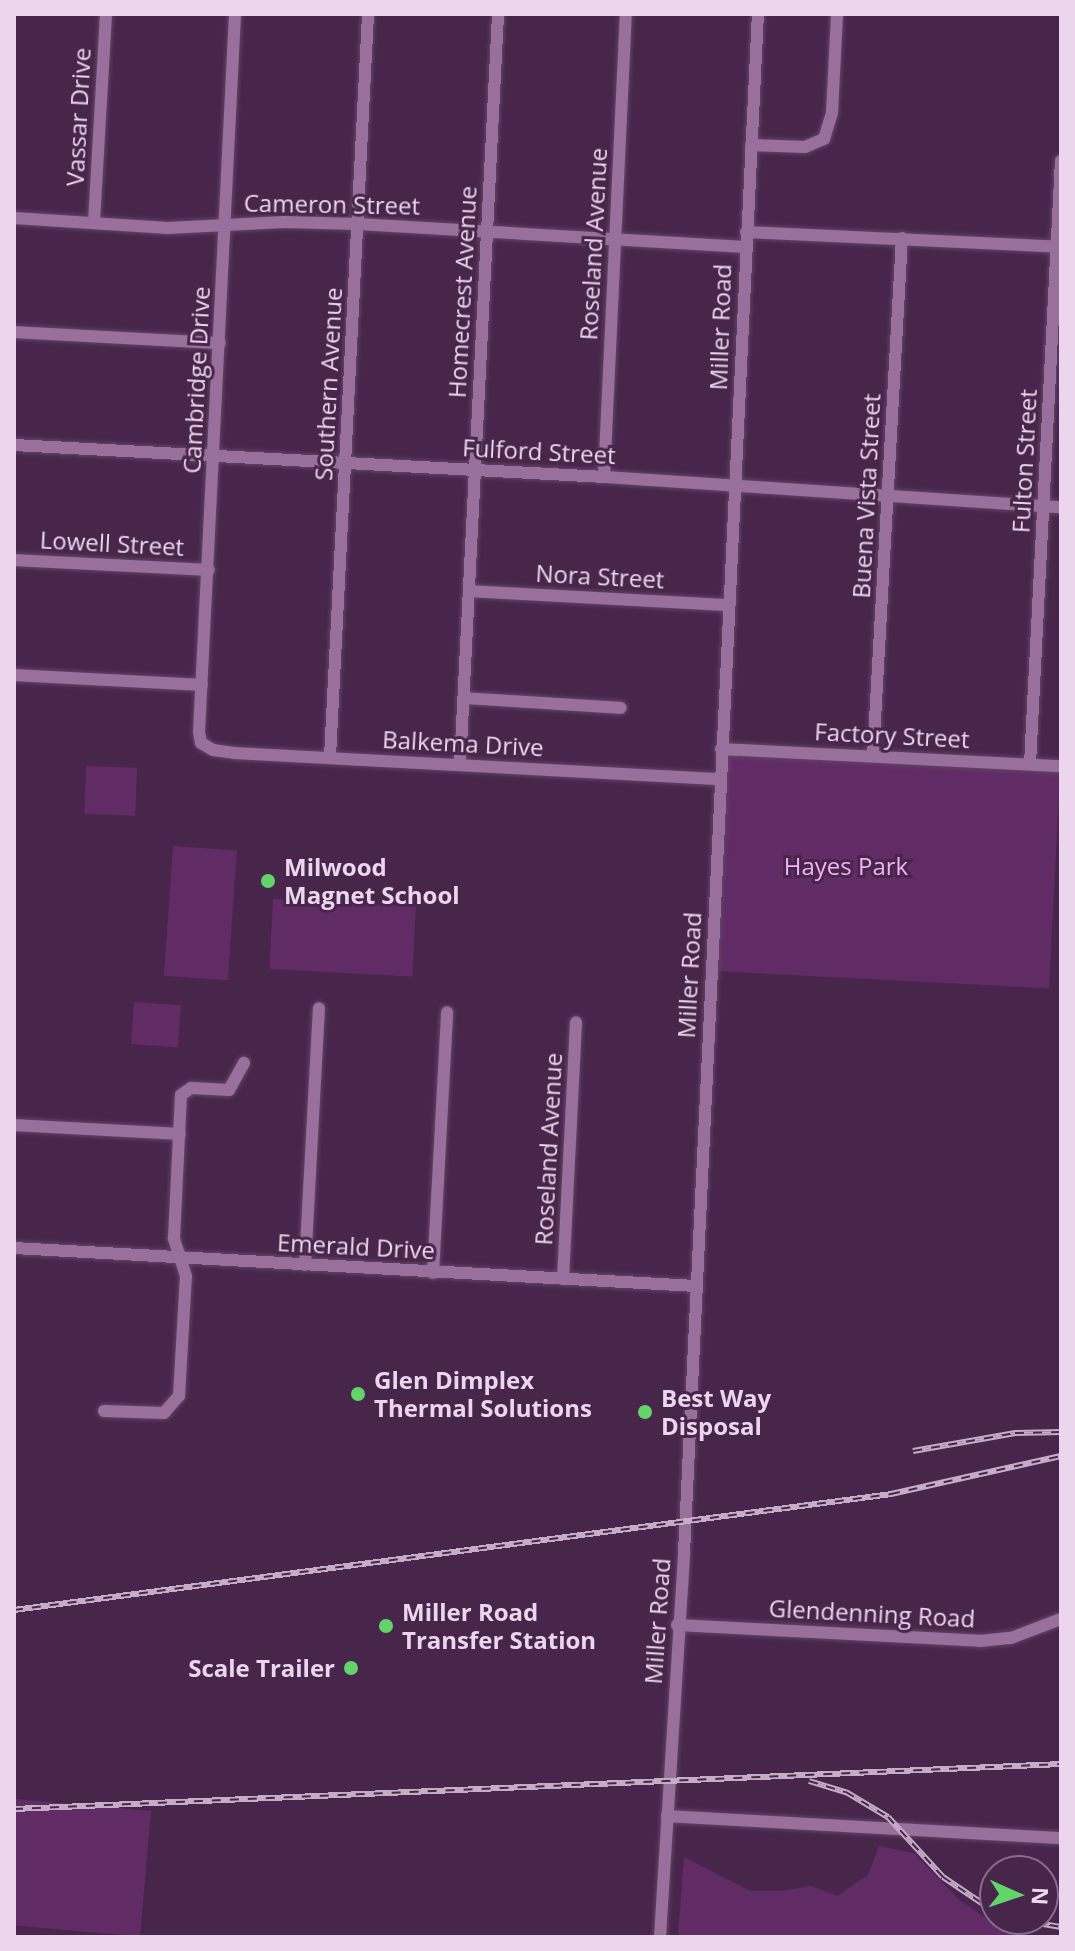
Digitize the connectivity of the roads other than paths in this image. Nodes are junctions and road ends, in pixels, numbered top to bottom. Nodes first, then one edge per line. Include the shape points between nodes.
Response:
1 (106, 14) edge
2 (235, 14) edge
3 (368, 14) edge
4 (498, 14) edge
5 (626, 14) edge
6 (758, 14) edge
7 (837, 14) edge
8 (751, 145) junction
9 (1061, 161) edge
10 (14, 218) edge
11 (94, 222) junction
12 (226, 224) junction
13 (358, 224) junction
14 (487, 231) junction
15 (746, 232) junction
16 (615, 238) junction
17 (902, 238) junction
18 (1059, 246) edge
19 (745, 247) junction
20 (14, 332) edge
21 (220, 343) junction
22 (14, 445) edge
23 (215, 457) junction
24 (347, 464) junction
25 (475, 470) junction
26 (604, 477) junction
27 (735, 487) junction
28 (888, 496) junction
29 (1043, 506) junction
30 (1061, 507) edge
31 (14, 560) edge
32 (209, 570) junction
33 (469, 591) junction
34 (729, 605) junction
35 (14, 675) edge
36 (202, 685) junction
37 (464, 698) junction
38 (621, 708) dead end
39 (205, 747) joint
40 (721, 749) junction
41 (873, 756) junction
42 (330, 757) junction
43 (1030, 764) junction
44 (460, 765) junction
45 (1061, 766) edge
46 (720, 779) junction
47 (319, 1008) dead end
48 (447, 1012) dead end
49 (576, 1022) dead end
50 (244, 1063) dead end
51 (14, 1125) edge
52 (180, 1134) junction
53 (14, 1248) edge
54 (181, 1257) junction
55 (305, 1265) junction
56 (433, 1273) junction
57 (563, 1279) junction
58 (695, 1286) junction
59 (104, 1411) dead end
60 (1061, 1619) edge
61 (677, 1625) junction
62 (667, 1816) junction
63 (1061, 1838) edge
64 (660, 1937) edge

1 - 11 street, Vassar Drive
2 - 12 street, Cambridge Drive
3 - 13 street, Southern Avenue
4 - 14 street, Homecrest Avenue
5 - 16 street, Roseland Avenue
6 - 8 street, Miller Road
7 - 8 street via 832,113 824,139 805,147
8 - 15 street, Miller Road
9 - 18 street, Fulton Street
10 - 11 street, Cameron Street
11 - 12 street, Cameron Street via 168,228
12 - 13 street, Cameron Street
12 - 21 street, Cambridge Drive
13 - 14 street, Cameron Street
13 - 24 street, Southern Avenue
14 - 16 street, Cameron Street
14 - 25 street, Homecrest Avenue
15 - 17 street
15 - 19 street, Miller Road
16 - 19 street, Cameron Street
16 - 26 street, Roseland Avenue
17 - 18 street
17 - 28 street, Buena Vista Street
18 - 29 street, Fulton Street
19 - 27 street, Miller Road
20 - 21 street
21 - 23 street, Cambridge Drive
22 - 23 street, Fulford Street
23 - 24 street, Fulford Street
23 - 32 street, Cambridge Drive
24 - 25 street, Fulford Street
24 - 42 street, Southern Avenue
25 - 26 street, Fulford Street
25 - 33 street, Homecrest Avenue
26 - 27 street, Fulford Street
27 - 28 street, Fulford Street
27 - 34 street, Miller Road
28 - 29 street, Fulford Street
28 - 41 street, Buena Vista Street
29 - 30 street, Fulford Street
29 - 43 street, Fulton Street
31 - 32 street, Lowell Street
32 - 36 street, Cambridge Drive
33 - 34 street, Nora Street
33 - 37 street, Homecrest Avenue
34 - 40 street, Miller Road
35 - 36 street
36 - 39 street, Cambridge Drive via 199,732
37 - 38 street
37 - 44 street, Homecrest Avenue
39 - 42 street, Balkema Drive
40 - 41 street, Factory Street
40 - 46 street, Miller Road
41 - 43 street, Factory Street
42 - 44 street, Balkema Drive
43 - 45 street, Factory Street
44 - 46 street, Balkema Drive
46 - 58 street, Miller Road
47 - 55 street
48 - 56 street
49 - 57 street, Roseland Avenue
50 - 52 street via 229,1090 183,1091
51 - 52 street
52 - 54 street via 174,1238
53 - 54 street, Emerald Drive
54 - 55 street, Emerald Drive
54 - 59 street via 186,1276 182,1389 168,1411 158,1414
55 - 56 street, Emerald Drive
56 - 57 street, Emerald Drive
57 - 58 street, Emerald Drive
58 - 61 street, Miller Road
60 - 61 street, Glendenning Road via 1011,1638 980,1641
61 - 62 street, Miller Road
62 - 63 street
62 - 64 street, Miller Road

